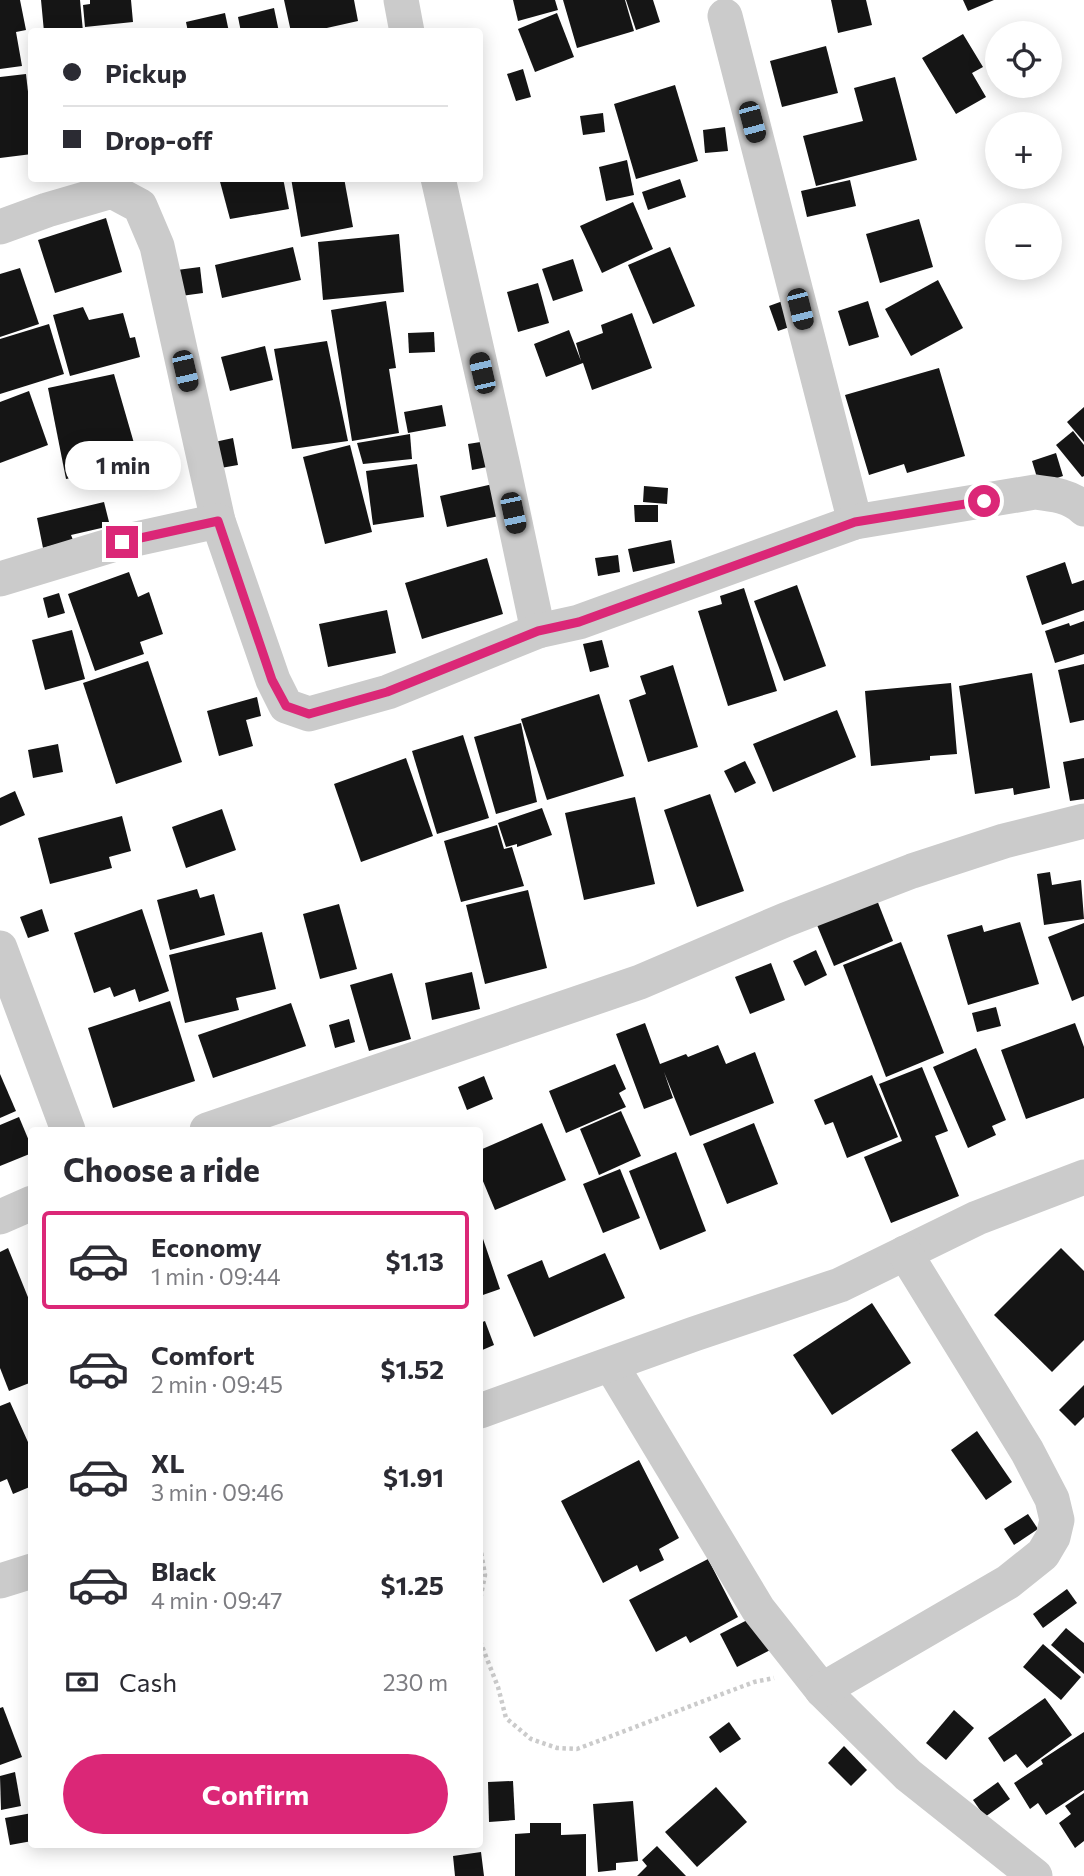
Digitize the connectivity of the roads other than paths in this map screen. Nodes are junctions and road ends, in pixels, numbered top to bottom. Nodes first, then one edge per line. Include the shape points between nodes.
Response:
1 (401, 0) edge
2 (724, 16) dead end
3 (406, 28) edge
4 (439, 182) edge
5 (0, 228) edge
6 (1084, 509) edge
7 (218, 521) junction
8 (855, 522) junction
9 (0, 579) edge
10 (538, 631) junction
11 (1084, 821) edge
12 (0, 948) edge
13 (67, 1127) edge
14 (216, 1127) edge
15 (1084, 1177) edge
16 (28, 1205) edge
17 (0, 1217) edge
18 (905, 1253) junction
19 (611, 1365) junction
20 (483, 1409) edge
21 (28, 1572) edge
22 (0, 1581) edge
23 (821, 1690) junction
24 (1035, 1876) edge

1 - 3 street
2 - 8 street
4 - 10 street
5 - 7 street via 112,191 140,206 157,246
6 - 8 street via 1057,494 1035,492
7 - 9 street via 122,542
7 - 10 street via 272,680 286,706 309,714 387,692
8 - 10 street via 579,622
11 - 14 street via 912,871 640,982
12 - 13 street
15 - 18 street via 977,1218
16 - 17 street
18 - 19 street via 840,1285
18 - 23 street via 1027,1451 1052,1499 1057,1520 1043,1554 1008,1582
19 - 20 street
19 - 23 street via 758,1609
21 - 22 street
23 - 24 street via 908,1775

